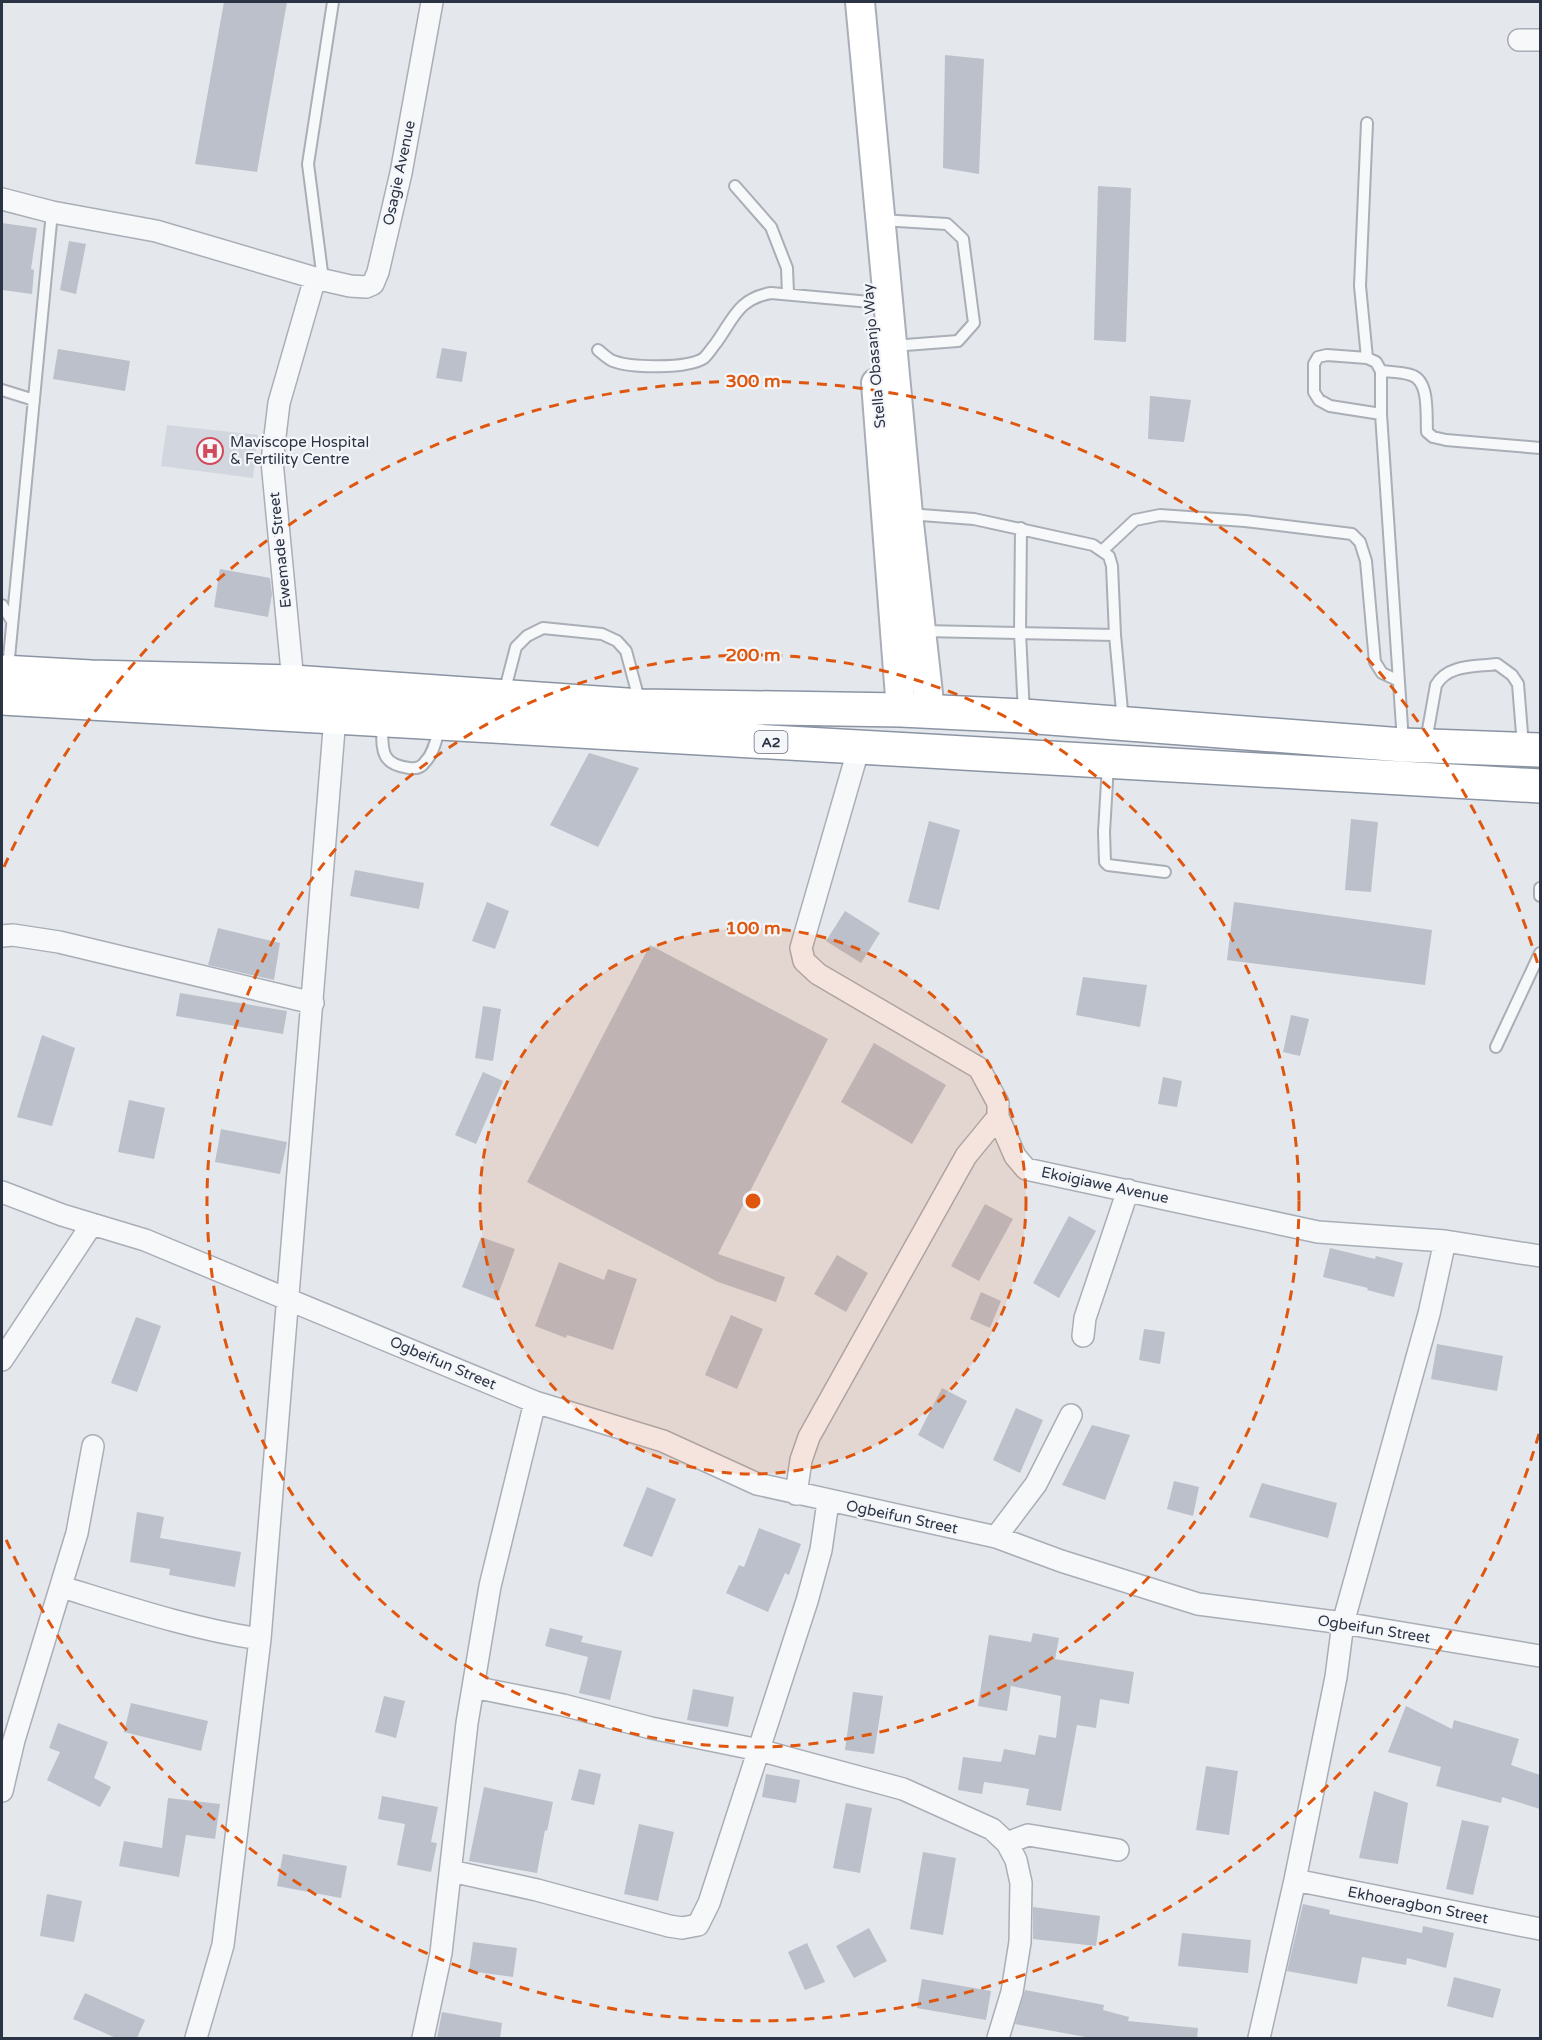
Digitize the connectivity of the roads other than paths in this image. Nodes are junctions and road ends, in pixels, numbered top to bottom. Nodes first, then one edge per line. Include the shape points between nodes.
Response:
1 (333, 2) edge
2 (432, 2) edge
3 (843, 2) edge
4 (860, 2) edge
5 (1519, 40) dead end
6 (1540, 40) edge
7 (1367, 123) dead end
8 (735, 186) dead end
9 (2, 199) edge
10 (52, 212) junction
11 (880, 220) junction
12 (319, 279) junction
13 (788, 294) junction
14 (870, 302) junction
15 (892, 346) junction
16 (598, 350) dead end
17 (1367, 358) junction
18 (1381, 371) junction
19 (2, 390) edge
20 (34, 400) junction
21 (1381, 414) junction
22 (1540, 448) edge
23 (908, 514) junction
24 (1021, 528) junction
25 (1103, 550) junction
26 (2, 604) edge
27 (12, 621) junction
28 (921, 631) junction
29 (1020, 633) junction
30 (1115, 634) junction
31 (3, 680) edge
32 (1397, 680) junction
33 (293, 682) junction
34 (503, 697) junction
35 (641, 706) junction
36 (916, 711) junction
37 (1024, 716) junction
38 (335, 717) junction
39 (382, 719) junction
40 (1124, 722) junction
41 (442, 723) junction
42 (1414, 745) junction
43 (859, 747) junction
44 (1532, 750) edge
45 (1108, 762) junction
46 (1540, 786) edge
47 (1165, 872) dead end
48 (1540, 888) edge
49 (1540, 896) edge
50 (2, 936) edge
51 (1540, 953) edge
52 (313, 1003) junction
53 (1496, 1047) dead end
54 (998, 1118) junction
55 (1128, 1190) junction
56 (2, 1192) edge
57 (92, 1224) junction
58 (1445, 1241) junction
59 (1540, 1256) edge
60 (287, 1299) junction
61 (1083, 1336) dead end
62 (2, 1360) edge
63 (535, 1402) junction
64 (1071, 1414) dead end
65 (93, 1446) dead end
66 (796, 1494) junction
67 (828, 1502) junction
68 (996, 1538) junction
69 (62, 1587) junction
70 (1343, 1623) junction
71 (260, 1639) junction
72 (1540, 1656) edge
73 (473, 1687) junction
74 (759, 1750) junction
75 (2, 1791) edge
76 (1007, 1843) junction
77 (1118, 1850) dead end
78 (451, 1871) junction
79 (1295, 1880) junction
80 (1540, 1929) edge
81 (196, 2038) edge
82 (423, 2038) edge
83 (998, 2038) edge
84 (1259, 2038) edge

1 - 12 lane via 308,164
2 - 12 street, Osagie Avenue via 401,173 378,272 373,284 366,286
3 - 14 street, Stella Obasanjo Way
4 - 11 street
5 - 6 street
7 - 17 lane via 1360,286
8 - 13 lane via 771,227 787,268
9 - 10 street
10 - 12 street via 156,231
10 - 20 lane
11 - 15 street
11 - 15 lane via 947,224 963,239 974,323 958,341
12 - 33 street, Ewemade Street via 279,403 272,461
13 - 14 lane
13 - 16 lane via 771,293 745,302 705,357 692,363 625,364
14 - 36 street, Stella Obasanjo Way
15 - 23 street
17 - 18 lane via 1376,362
17 - 21 lane via 1318,357 1314,364 1314,392 1330,406
18 - 21 lane
18 - 22 lane via 1413,375 1421,381 1427,432 1432,437
19 - 20 lane
20 - 27 lane
21 - 32 lane
23 - 24 lane via 974,519
23 - 28 street
24 - 25 lane
24 - 29 lane
25 - 30 lane via 1112,566
25 - 32 lane via 1135,520 1160,515 1353,534 1366,561 1375,662 1382,673
26 - 27 lane
27 - 31 lane
28 - 29 lane
28 - 36 street
29 - 30 lane
29 - 37 lane
30 - 40 lane
31 - 33 highway, A2 via 103,677
31 - 38 highway, A2
32 - 42 lane
33 - 34 highway, A2
34 - 35 highway, A2
34 - 35 lane via 516,647 543,628 602,634 617,641 626,651
35 - 36 highway, A2
36 - 37 highway, A2
37 - 40 highway, A2
38 - 39 highway, A2
38 - 52 street
39 - 41 highway, A2
39 - 41 lane via 387,761 415,769 431,756
40 - 42 highway, A2
41 - 43 highway, A2
42 - 44 highway, A2
42 - 44 lane via 1441,678 1453,670 1497,664 1518,684
43 - 45 highway, A2
43 - 54 street, Ekoigiawe Avenue via 801,948 804,961 818,974 979,1068 998,1103
45 - 46 highway, A2
45 - 47 lane via 1105,862
48 - 49 lane
50 - 52 street via 59,942
51 - 53 lane
52 - 60 street
54 - 55 street, Ekoigiawe Avenue via 1015,1156 1026,1169
54 - 66 street via 966,1156 809,1437
55 - 58 street, Ekoigiawe Avenue via 1318,1232
55 - 61 street via 1085,1318
56 - 57 street, Ogbeifun Street
57 - 60 street, Ogbeifun Street via 144,1240
57 - 62 street
58 - 59 street, Ekoigiawe Avenue
58 - 70 street via 1429,1314
60 - 63 street, Ogbeifun Street
60 - 71 street
63 - 66 street, Ogbeifun Street via 663,1441 757,1484
63 - 73 street via 490,1586
64 - 68 street via 1036,1484
65 - 69 street via 77,1533
66 - 67 street, Ogbeifun Street
67 - 68 street, Ogbeifun Street
67 - 74 street via 821,1551
68 - 70 street, Ogbeifun Street via 1198,1604
69 - 71 street via 220,1634
69 - 75 street
70 - 72 street, Ogbeifun Street
70 - 79 street via 1336,1677
71 - 81 street via 223,1945
73 - 74 street
73 - 78 street
74 - 76 street via 903,1789 992,1829
74 - 78 street via 709,1903 698,1925 682,1929
76 - 77 street via 1028,1835
76 - 83 street via 1021,1883 1020,1942 1012,1992
78 - 82 street via 441,1953
79 - 80 street, Ekhoeragbon Street
79 - 84 street

